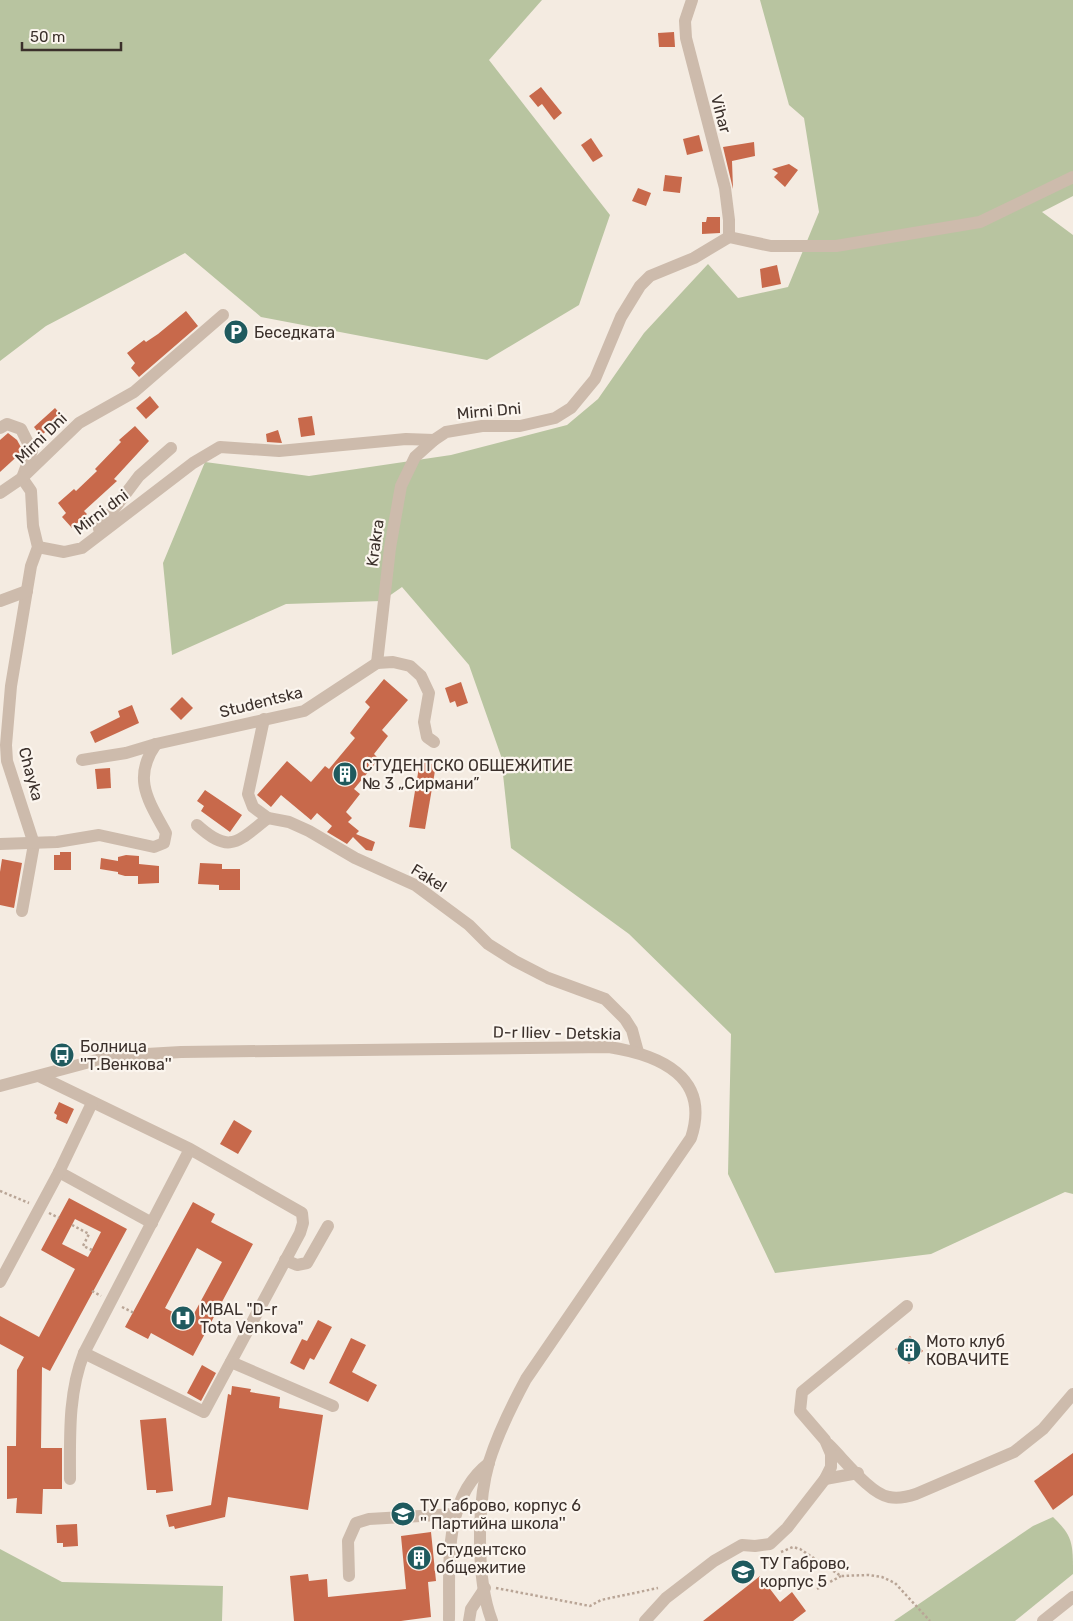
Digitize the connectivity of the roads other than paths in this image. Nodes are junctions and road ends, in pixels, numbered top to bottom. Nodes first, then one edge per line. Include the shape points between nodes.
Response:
1 (692, 0) edge
2 (1073, 177) edge
3 (729, 237) junction
4 (223, 315) dead end
5 (0, 428) edge
6 (434, 440) junction
7 (170, 448) dead end
8 (22, 478) junction
9 (0, 493) edge
10 (88, 543) junction
11 (38, 547) junction
12 (28, 591) junction
13 (0, 602) edge
14 (377, 663) junction
15 (11, 686) junction
16 (0, 696) edge
17 (264, 720) junction
18 (434, 742) dead end
19 (156, 744) junction
20 (82, 760) dead end
21 (268, 818) junction
22 (197, 825) dead end
23 (0, 844) edge
24 (34, 844) junction
25 (22, 911) dead end
26 (638, 1052) junction
27 (38, 1076) junction
28 (0, 1086) edge
29 (92, 1103) junction
30 (190, 1149) junction
31 (59, 1172) junction
32 (152, 1223) junction
33 (328, 1226) dead end
34 (285, 1260) junction
35 (0, 1282) edge
36 (907, 1306) dead end
37 (84, 1354) junction
38 (231, 1362) junction
39 (1073, 1394) edge
40 (333, 1406) dead end
41 (825, 1440) junction
42 (489, 1463) junction
43 (858, 1473) junction
44 (70, 1479) dead end
45 (825, 1479) junction
46 (455, 1514) junction
47 (350, 1576) dead end
48 (484, 1587) junction
49 (1073, 1597) edge
50 (449, 1619) dead end
51 (469, 1621) edge
52 (492, 1621) edge
53 (645, 1621) edge
54 (1043, 1621) edge

1 - 3 street, Vihar via 686,21 686,38 725,188
2 - 3 street via 980,222 836,246 771,246
3 - 6 street, Mirni Dni via 694,258 650,276 640,286 621,317 595,379 570,408 555,418 535,423 460,429 446,432
4 - 8 street, Mirni Dni via 134,392 79,423
5 - 8 street via 8,424 21,429 32,451
6 - 10 street, Mirni Dni via 406,439 279,451 220,446
6 - 14 street, Krakra via 415,457 401,486 390,548
7 - 10 street via 140,476
8 - 9 street, Mirni Dni
8 - 11 street, Chayka via 30,491
10 - 11 street, Mirni dni via 82,548 64,552
11 - 12 street, Chayka via 31,566
12 - 13 street
12 - 15 street, Chayka
14 - 17 street, Studentska via 304,711
14 - 18 street via 410,666 422,676 429,692 424,722 427,737
15 - 16 street
15 - 24 street, Chayka via 7,760
17 - 19 street, Studentska
17 - 21 street, Fakel via 248,794 252,807
19 - 20 street, Studentska
19 - 24 street via 144,767 146,798 166,833 164,843 154,848 99,835
21 - 22 street via 237,841 226,844 213,840
21 - 26 street, Fakel via 296,825 415,885 469,925 488,944 515,961 548,978 605,999 632,1030
23 - 24 street
24 - 25 street
26 - 27 street, D-r Iliev - Detskia via 609,1047 149,1052 112,1056
26 - 42 street, D-r Iliev - Detskia via 665,1065 686,1083 696,1104 691,1138 526,1378
27 - 28 street, D-r Iliev - Detskia
27 - 29 street
29 - 30 street
29 - 31 street
30 - 32 street
30 - 34 street via 302,1213 300,1233
31 - 32 street
31 - 35 street
32 - 37 street
33 - 34 street via 307,1263 297,1265
34 - 38 street
36 - 41 street via 802,1392 800,1410
37 - 38 street via 204,1412
37 - 44 street via 76,1372 70,1421
38 - 40 street
39 - 43 street via 1043,1429 1014,1452 916,1494 888,1497 876,1492
41 - 43 street
41 - 45 street via 831,1454 831,1468
42 - 46 street via 477,1472
42 - 48 street, D-r Iliev - Detskia via 482,1518
43 - 45 street
45 - 53 street via 787,1528 770,1544 742,1545 714,1561 666,1598
46 - 47 street via 369,1519 356,1523 348,1541
46 - 50 street via 451,1530
48 - 51 street via 471,1609
48 - 52 street, D-r Iliev - Detskia
49 - 54 street

